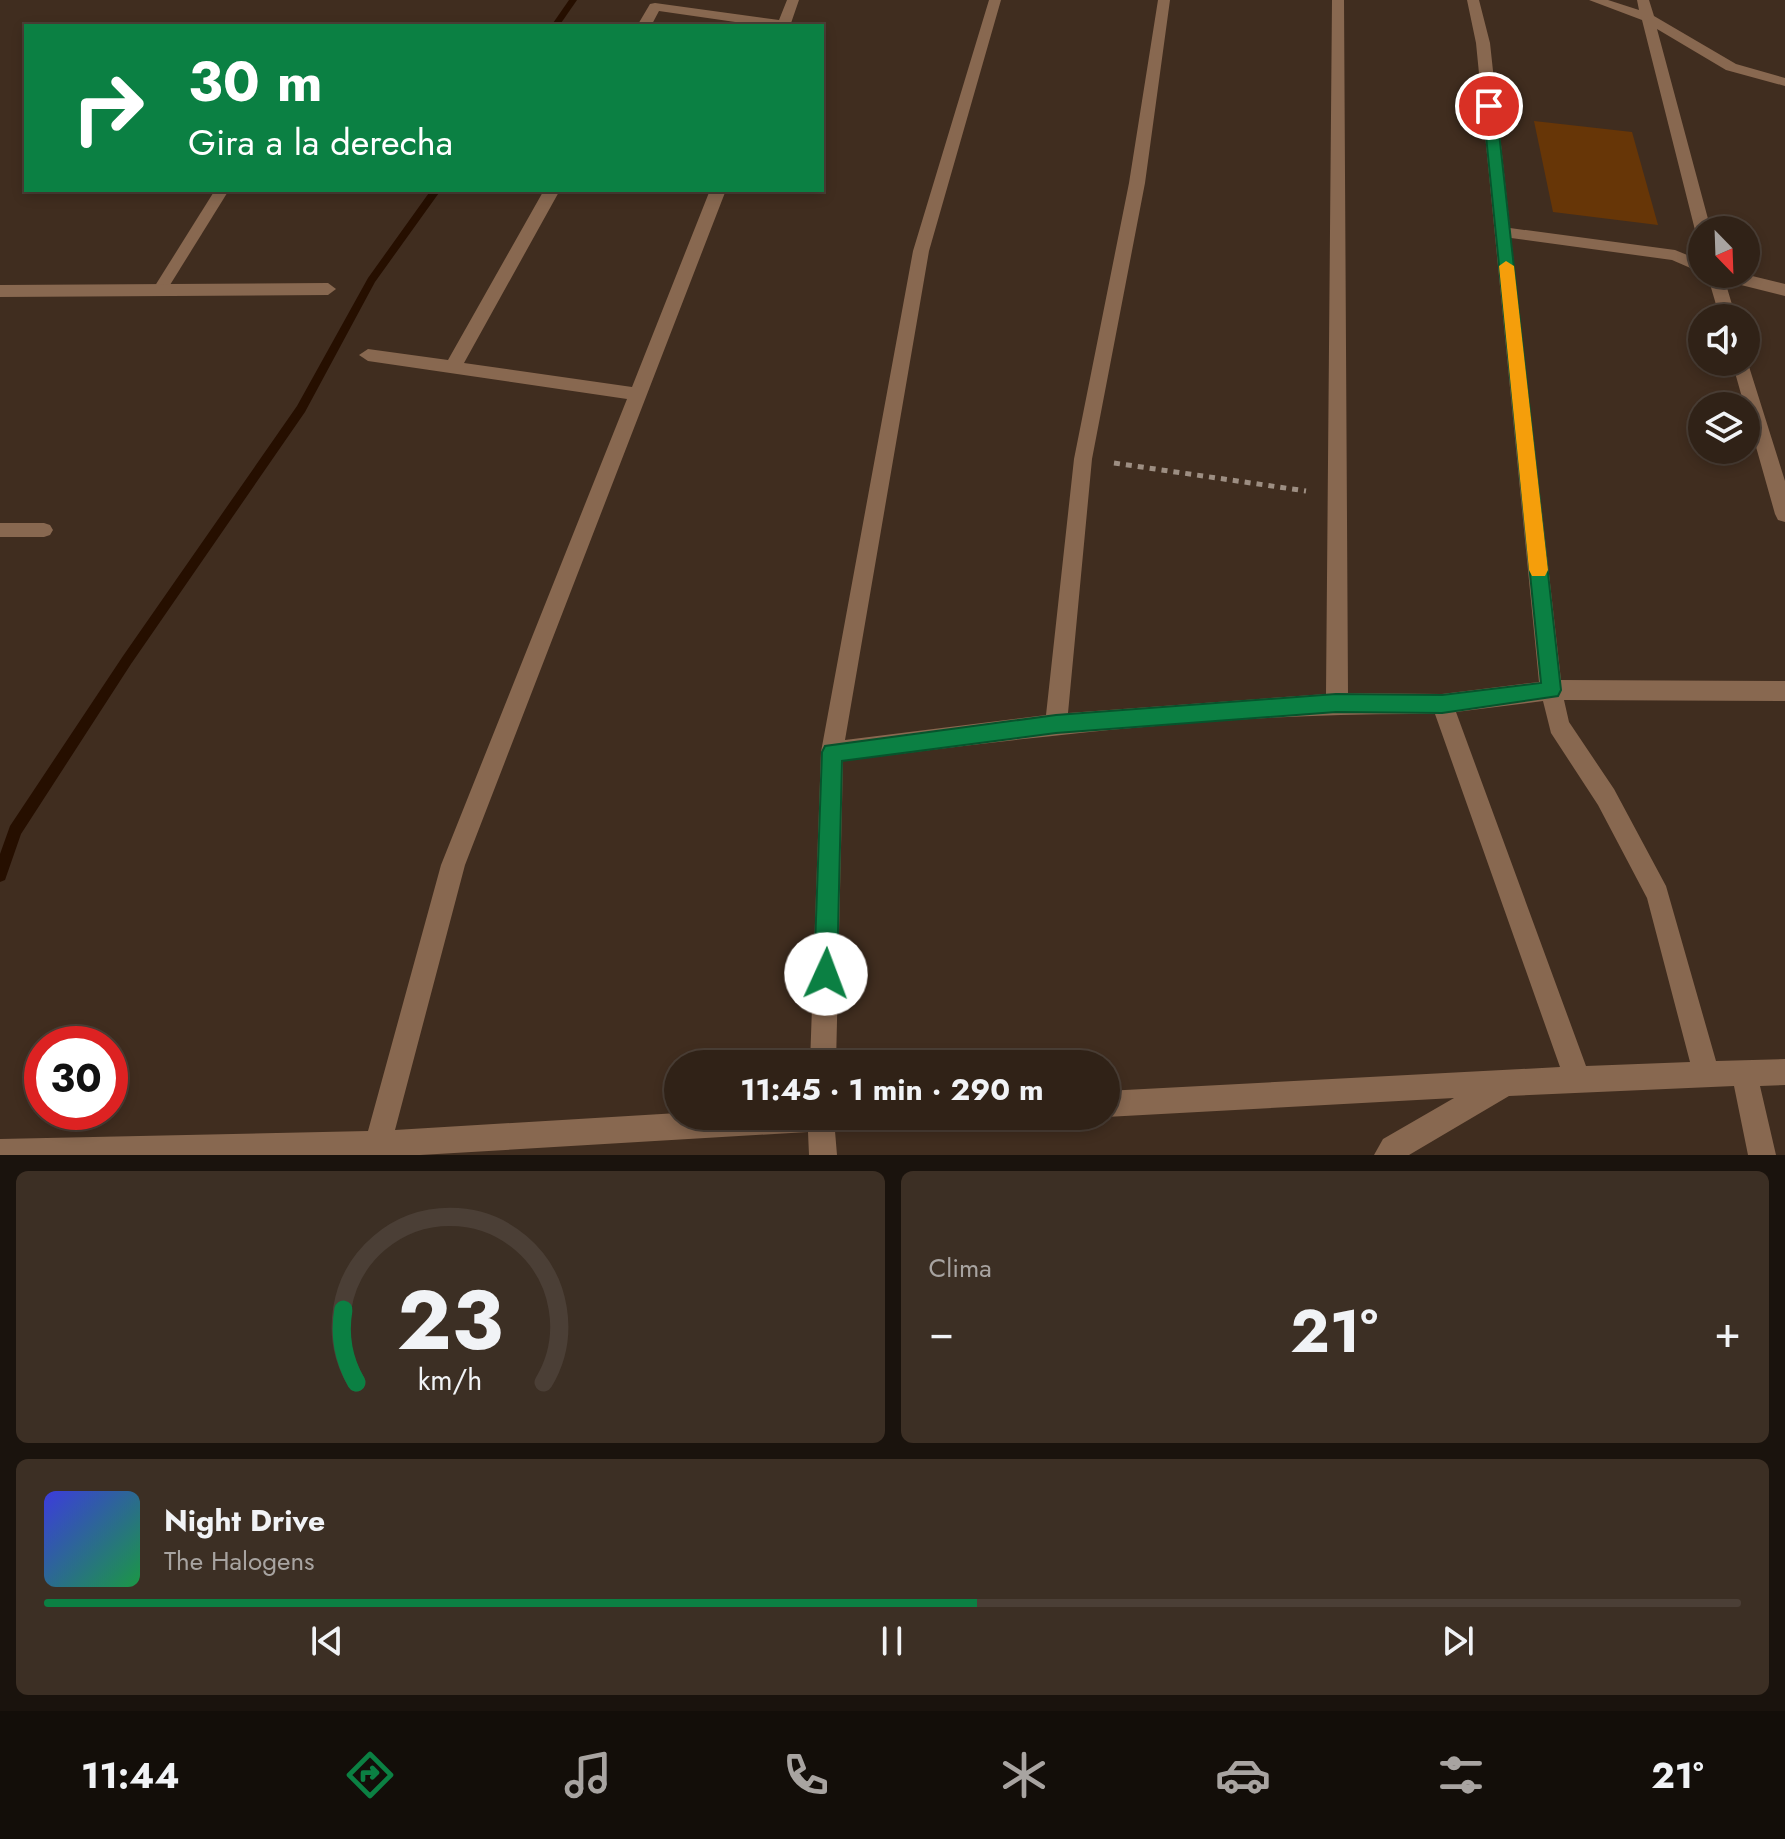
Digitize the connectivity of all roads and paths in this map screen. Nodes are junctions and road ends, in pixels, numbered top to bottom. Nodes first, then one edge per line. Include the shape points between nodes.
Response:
1 (793, 0) edge
2 (995, 0) edge
3 (1164, 0) edge
4 (1338, 0) edge
5 (1473, 0) edge
6 (1595, 0) edge
7 (1643, 0) edge
8 (1646, 17) junction
9 (645, 24) edge
10 (776, 24) edge
11 (783, 24) edge
12 (1785, 82) edge
13 (221, 192) edge
14 (551, 192) edge
15 (717, 192) edge
16 (1699, 216) edge
17 (1503, 232) junction
18 (1688, 261) edge
19 (1760, 284) edge
20 (160, 289) junction
21 (328, 289) dead end
22 (1785, 290) edge
23 (0, 291) edge
24 (368, 355) dead end
25 (453, 367) junction
26 (1745, 376) edge
27 (636, 394) junction
28 (1083, 459) junction
29 (1338, 495) junction
30 (1785, 514) edge
31 (0, 530) edge
32 (44, 530) dead end
33 (1551, 690) junction
34 (1785, 691) edge
35 (1336, 703) junction
36 (1442, 704) junction
37 (1056, 724) junction
38 (832, 752) junction
39 (823, 1050) edge
40 (1785, 1072) edge
41 (1706, 1073) junction
42 (1744, 1073) junction
43 (1577, 1077) junction
44 (1502, 1085) junction
45 (1120, 1103) edge
46 (664, 1127) edge
47 (822, 1130) edge
48 (378, 1144) junction
49 (0, 1153) edge
50 (823, 1155) edge
51 (1388, 1155) edge
52 (1762, 1155) edge

1 - 11 street
2 - 38 street via 921,251
3 - 28 street via 1137,183
4 - 29 street
5 - 17 street via 1483,43
6 - 8 street
7 - 8 street
8 - 12 street via 1731,67
8 - 16 street
9 - 10 street via 655,7
13 - 20 lane
14 - 25 street
15 - 27 street
17 - 18 street
17 - 33 street
19 - 22 street
20 - 21 street
20 - 23 street
24 - 25 street
25 - 27 street
26 - 30 street
27 - 48 street via 453,865
28 - 29 path
28 - 37 street
29 - 35 street
31 - 32 lane
33 - 34 street
33 - 36 street
33 - 41 street via 1559,726 1606,797 1658,894
35 - 36 street
35 - 37 street
36 - 43 street
37 - 38 street
38 - 39 street
40 - 42 street
41 - 42 street
41 - 43 street
42 - 52 street
43 - 44 street
44 - 45 street
44 - 51 street
46 - 48 street
47 - 50 street
48 - 49 street

